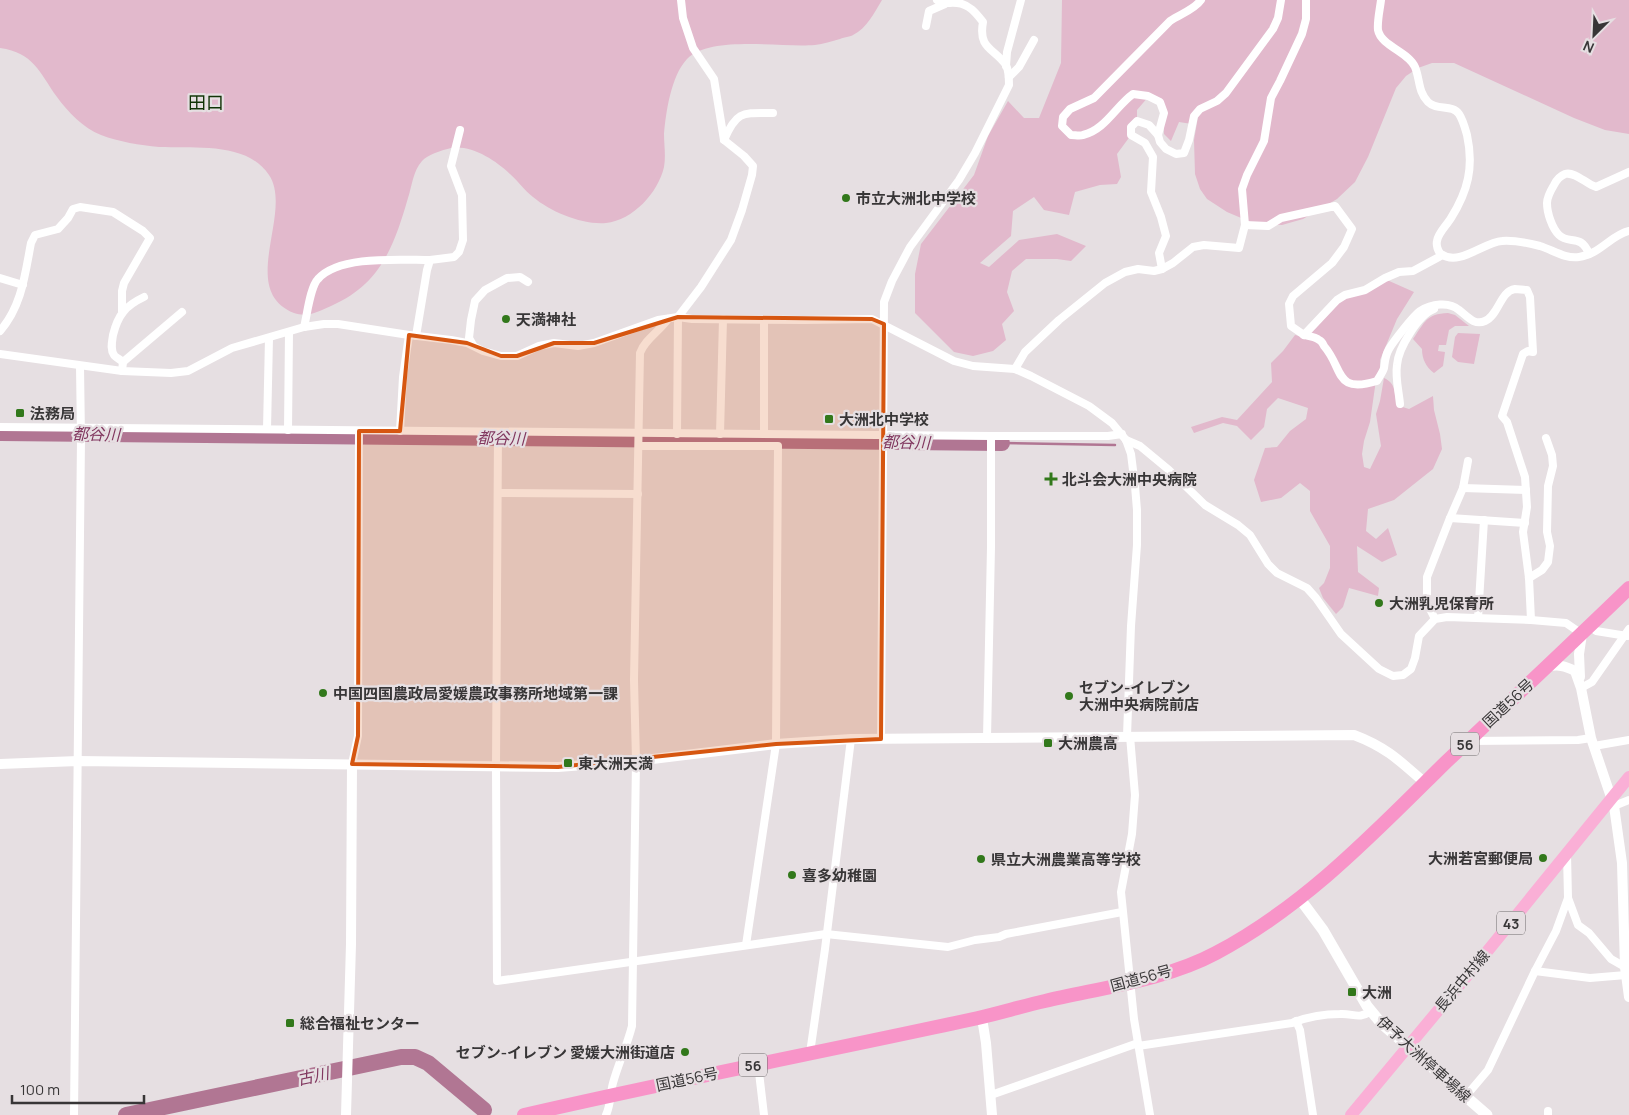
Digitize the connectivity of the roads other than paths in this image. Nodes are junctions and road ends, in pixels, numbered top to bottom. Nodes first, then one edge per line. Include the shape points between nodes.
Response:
1 (681, 0) edge
2 (937, 0) edge
3 (1021, 0) edge
4 (1201, 0) edge
5 (1281, 0) edge
6 (1306, 0) edge
7 (1381, 0) edge
8 (946, 4) junction
9 (926, 26) dead end
10 (1034, 40) dead end
11 (1006, 66) junction
12 (1009, 77) junction
13 (773, 113) dead end
14 (460, 130) dead end
15 (1158, 134) junction
16 (724, 140) junction
17 (1629, 172) edge
18 (1245, 225) junction
19 (1629, 231) edge
20 (1589, 254) junction
21 (1442, 255) junction
22 (430, 260) junction
23 (1162, 269) junction
24 (0, 278) edge
25 (528, 282) dead end
26 (23, 285) junction
27 (144, 297) dead end
28 (1448, 304) junction
29 (122, 312) junction
30 (182, 312) dead end
31 (678, 317) junction
32 (668, 319) junction
33 (723, 319) junction
34 (764, 320) junction
35 (884, 324) junction
36 (304, 327) junction
37 (0, 331) edge
38 (289, 332) junction
39 (1304, 335) junction
40 (412, 336) junction
41 (269, 338) junction
42 (474, 347) junction
43 (0, 354) edge
44 (124, 362) junction
45 (80, 366) junction
46 (1015, 369) junction
47 (122, 371) junction
48 (1400, 404) dead end
49 (0, 427) edge
50 (267, 430) junction
51 (288, 430) junction
52 (400, 431) junction
53 (80, 432) junction
54 (677, 434) junction
55 (720, 434) junction
56 (764, 434) junction
57 (360, 435) junction
58 (498, 436) junction
59 (1124, 437) junction
60 (1546, 438) dead end
61 (639, 440) junction
62 (778, 440) junction
63 (883, 440) junction
64 (991, 441) junction
65 (1468, 461) dead end
66 (1463, 488) junction
67 (1526, 490) junction
68 (498, 493) junction
69 (638, 494) junction
70 (1450, 518) junction
71 (1484, 520) junction
72 (1525, 523) junction
73 (1528, 578) junction
74 (1629, 588) edge
75 (1478, 618) junction
76 (1434, 619) junction
77 (1531, 620) junction
78 (1586, 630) junction
79 (1628, 634) edge
80 (1547, 667) junction
81 (1581, 688) junction
82 (1129, 736) junction
83 (987, 738) junction
84 (851, 739) junction
85 (882, 739) junction
86 (1629, 740) edge
87 (1468, 741) junction
88 (1592, 742) junction
89 (776, 744) junction
90 (78, 761) junction
91 (636, 761) junction
92 (0, 764) edge
93 (352, 764) junction
94 (496, 767) junction
95 (1629, 777) edge
96 (1425, 783) junction
97 (1629, 800) edge
98 (1612, 802) junction
99 (1625, 853) edge
100 (1567, 854) junction
101 (1568, 898) junction
102 (1300, 899) junction
103 (1122, 912) junction
104 (826, 934) junction
105 (746, 945) junction
106 (633, 961) junction
107 (1626, 969) edge
108 (1535, 971) junction
109 (1132, 983) junction
110 (1629, 997) edge
111 (1372, 1011) junction
112 (982, 1018) junction
113 (1296, 1021) junction
114 (1138, 1044) junction
115 (1408, 1045) junction
116 (810, 1052) junction
117 (758, 1064) junction
118 (612, 1094) junction
119 (991, 1096) junction
120 (1466, 1096) junction
121 (74, 1115) edge
122 (346, 1115) edge
123 (524, 1115) edge
124 (606, 1115) edge
125 (764, 1115) edge
126 (992, 1115) edge
127 (1150, 1115) edge
128 (1314, 1115) edge
129 (1351, 1115) edge
130 (1487, 1115) edge

1 - 16 street via 693,48 714,79
2 - 8 street
3 - 11 street
4 - 15 street via 1197,6 1170,21 1094,98 1070,109 1063,116 1062,126 1071,135 1082,136 1098,128 1133,94 1148,96 1160,102 1164,114
5 - 15 street via 1273,29 1226,93 1194,116 1184,153 1176,154 1166,149
6 - 18 street via 1302,34 1271,98 1264,141 1242,189
7 - 21 street via 1378,31 1415,66 1421,92 1429,103 1450,108 1459,114 1467,138 1470,173 1460,202 1437,240 1437,249
8 - 9 street via 929,11
8 - 11 street via 957,3 973,9 983,22 981,32 985,43
10 - 12 street via 1019,67
11 - 12 street
12 - 35 street via 1003,99 975,153 910,247 892,281 884,302
13 - 16 street via 744,113 731,123
14 - 22 street via 451,166 462,195 463,240 454,257
15 - 23 street via 1149,125 1137,121 1130,127 1131,134 1145,143 1153,156 1151,192 1166,236 1159,253
16 - 31 street via 753,166 752,175 731,240
17 - 20 street via 1596,187 1573,174 1565,174 1557,179 1550,193 1547,203 1550,218 1559,235 1581,242
18 - 23 street via 1239,248 1193,247
18 - 39 street via 1268,226 1281,218 1335,206 1352,229 1332,263 1293,296 1289,304 1291,326
19 - 20 street via 1622,232
20 - 21 street via 1566,256 1541,246 1505,241 1492,243 1465,256 1452,258
21 - 39 street via 1418,269 1399,272 1337,300
22 - 36 street via 368,261 345,264 332,270 317,279
22 - 40 street
23 - 46 street via 1125,272 1105,282 1058,320 1025,352
24 - 26 street
25 - 42 street via 520,277 507,278 486,290 475,301 469,338
26 - 29 street via 35,235 58,229 73,209 80,207 113,212 150,238 124,283
26 - 37 street via 9,321
27 - 29 street
28 - 39 street via 1434,305 1418,312 1389,348 1377,381 1365,385 1352,385 1341,378 1328,350 1319,340
28 - 48 street via 1422,317 1398,356
28 - 67 street via 1470,320 1481,323 1492,318 1502,299 1514,289 1527,290 1530,297 1533,352 1523,354 1502,416 1507,422 1525,477
29 - 44 street via 111,345 114,355
30 - 44 street
31 - 32 street
31 - 33 street
31 - 54 street
32 - 42 street via 594,343 578,346 554,343 518,356 501,356
32 - 61 street via 642,346 640,353
33 - 34 street
33 - 55 street
34 - 35 street via 872,319
34 - 56 street
35 - 46 street via 954,362
35 - 63 street
36 - 38 street
36 - 40 street via 338,324
38 - 41 street
38 - 51 street
40 - 42 street via 451,340
40 - 52 street via 403,377
41 - 47 street via 232,348 188,372
41 - 50 street
43 - 45 street
44 - 47 street
45 - 47 street
45 - 53 street
46 - 59 street via 1089,406 1112,423
49 - 53 street
50 - 51 street
50 - 53 street
51 - 57 street
52 - 57 street
52 - 58 street
53 - 90 street
54 - 55 street
54 - 61 street
55 - 56 street
56 - 62 street
57 - 93 street via 358,736
58 - 61 street
58 - 68 street
59 - 64 street
59 - 76 street via 1169,470 1205,505 1250,535 1277,574 1307,588 1340,634 1379,670 1393,676 1410,669 1419,636
59 - 82 street via 1131,454 1137,510
60 - 73 street via 1553,468 1548,486 1548,562
61 - 62 street
61 - 69 street
62 - 63 street
62 - 89 street
63 - 64 street
63 - 85 street
64 - 83 street
65 - 66 street
66 - 67 street
66 - 70 street
67 - 72 street
68 - 69 street
68 - 94 street
69 - 91 street via 634,680
70 - 71 street
70 - 76 street via 1427,577 1427,604
71 - 72 street
71 - 75 street
72 - 73 street
73 - 77 street
74 - 78 highway, 国道56号 / 56
75 - 76 street
75 - 77 street
77 - 78 street via 1566,623
78 - 79 street
78 - 80 highway, 国道56号 / 56
78 - 81 street via 1579,654
79 - 81 street via 1592,682
80 - 81 street via 1566,666 1575,671
80 - 87 highway, 国道56号 / 56
81 - 88 street
82 - 83 street
82 - 96 street via 1354,735 1374,742 1394,755
82 - 103 street via 1135,795 1132,834 1121,892
83 - 85 street
84 - 85 street
84 - 89 street
84 - 104 street
86 - 88 street
87 - 88 street
87 - 96 highway, 国道56号 / 56
88 - 98 street
89 - 91 street
89 - 105 street
90 - 92 street
90 - 93 street
90 - 121 street
91 - 94 street
91 - 106 street
93 - 94 street
93 - 122 street
94 - 106 street via 497,982
95 - 98 main road, 長浜中村線 / 43
96 - 102 highway, 国道56号 / 56
97 - 98 street
98 - 99 street
98 - 100 main road, 長浜中村線 / 43
99 - 107 street
100 - 101 street
100 - 115 main road, 長浜中村線 / 43
101 - 107 street via 1578,925
101 - 108 street via 1556,931
102 - 109 highway, 国道56号 / 56 via 1212,955
102 - 111 main road, 伊予大洲停車場線 via 1323,930
103 - 104 street via 948,947
103 - 109 street
104 - 105 street
104 - 116 street
105 - 106 street
106 - 118 street via 632,1026 612,1085
107 - 108 street via 1590,978
107 - 110 street
108 - 120 street via 1488,1070
109 - 112 highway, 国道56号 / 56
109 - 114 street
111 - 113 street via 1365,1016 1342,1014
111 - 115 main road, 伊予大洲停車場線 via 1381,1023
112 - 116 highway, 国道56号 / 56
112 - 119 street
113 - 114 street
113 - 128 street
114 - 119 street
114 - 127 street
115 - 120 main road, 伊予大洲停車場線
115 - 129 main road, 長浜中村線 / 43
116 - 117 highway, 国道56号 / 56
117 - 118 highway, 国道56号 / 56
117 - 125 street
118 - 123 highway, 国道56号 / 56
118 - 124 street
119 - 126 street
120 - 130 main road, 伊予大洲停車場線

